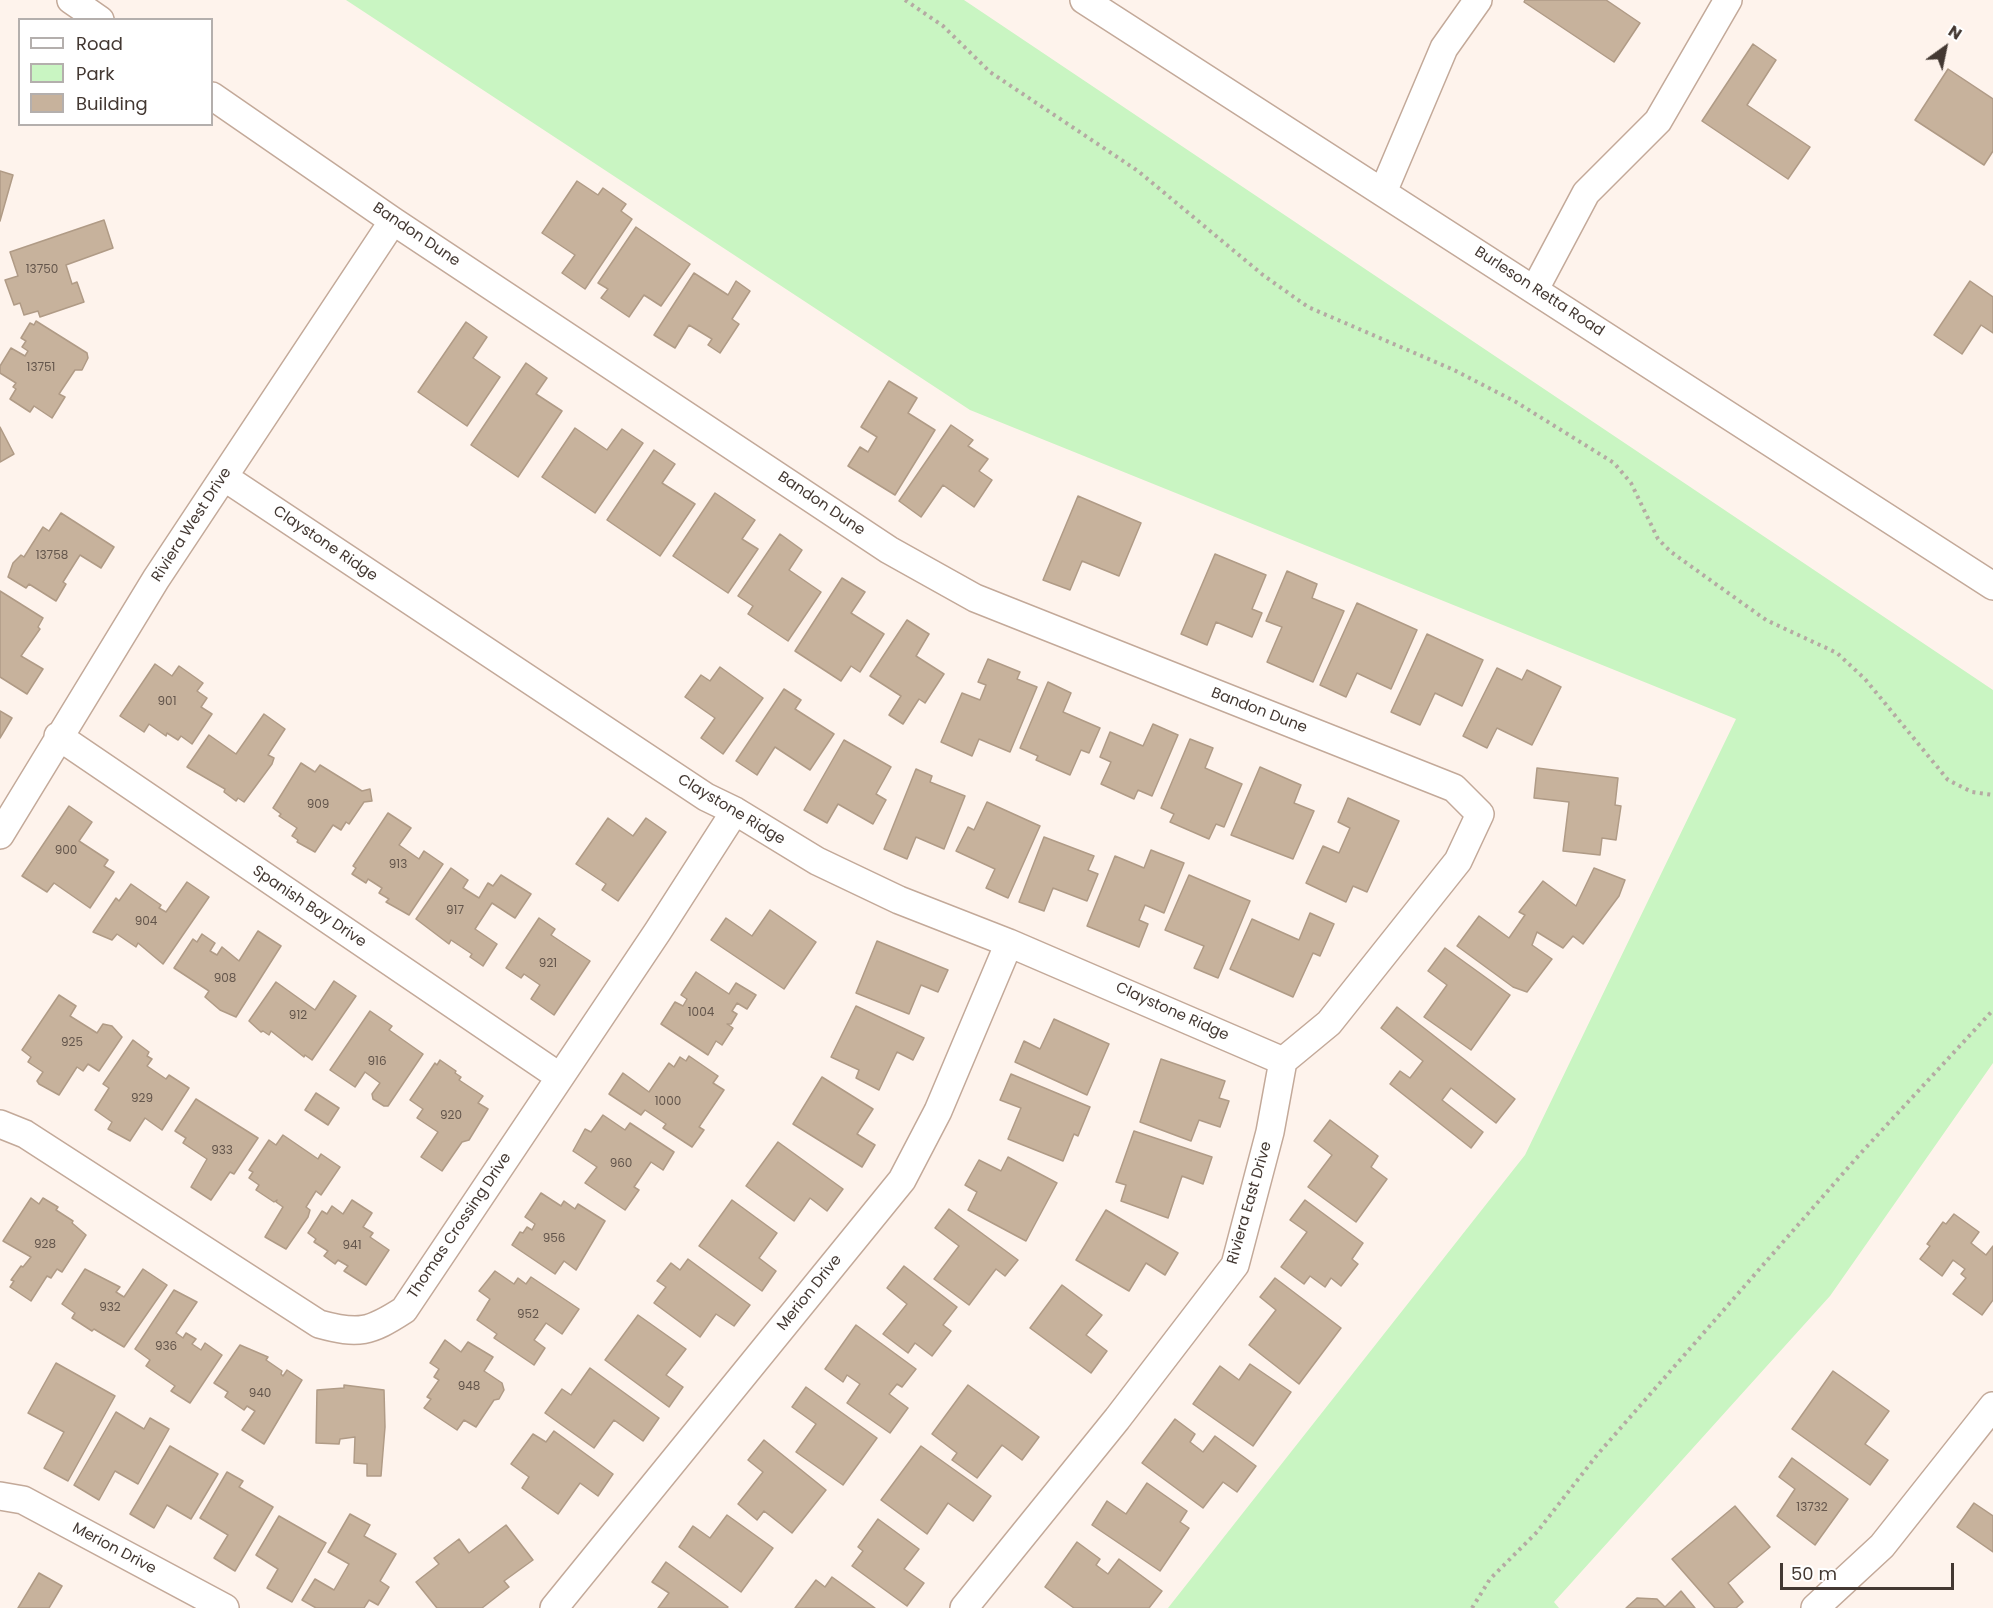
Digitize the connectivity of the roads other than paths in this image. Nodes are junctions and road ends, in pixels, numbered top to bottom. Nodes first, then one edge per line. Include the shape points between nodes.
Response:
1 (71, 0) edge
2 (1084, 0) edge
3 (1478, 0) edge
4 (1728, 0) edge
5 (97, 18) edge
6 (213, 97) edge
7 (1383, 192) junction
8 (393, 220) junction
9 (1535, 289) junction
10 (224, 477) junction
11 (1991, 581) edge
12 (58, 736) junction
13 (735, 811) junction
14 (0, 836) edge
15 (1009, 943) junction
16 (1283, 1061) junction
17 (560, 1077) junction
18 (0, 1124) edge
19 (1993, 1406) edge
20 (0, 1496) edge
21 (225, 1608) edge
22 (554, 1608) edge
23 (964, 1608) edge
24 (1815, 1608) edge

1 - 5 street
2 - 7 street, Burleson Retta Road
3 - 7 street via 1444,48
4 - 9 street via 1658,121 1586,193
6 - 8 street, Bandon Dune
7 - 9 street, Burleson Retta Road
8 - 10 street, Riviera West Drive
8 - 16 street, Bandon Dune via 889,550 975,598 1454,788 1480,814 1458,861 1329,1023
9 - 11 street, Burleson Retta Road
10 - 12 street, Riviera West Drive
10 - 13 street, Claystone Ridge via 706,797
12 - 14 street, Riviera West Drive
12 - 17 street, Spanish Bay Drive
13 - 15 street, Claystone Ridge via 817,861 899,900
13 - 17 street, Thomas Crossing Drive
15 - 16 street, Claystone Ridge
15 - 22 street, Merion Drive via 938,1111 902,1180
16 - 23 street, Riviera East Drive via 1270,1132 1235,1265
17 - 18 street, Thomas Crossing Drive via 404,1310 378,1326 348,1332 319,1324 25,1134
19 - 24 street via 1882,1546
20 - 21 street, Merion Drive via 23,1500

